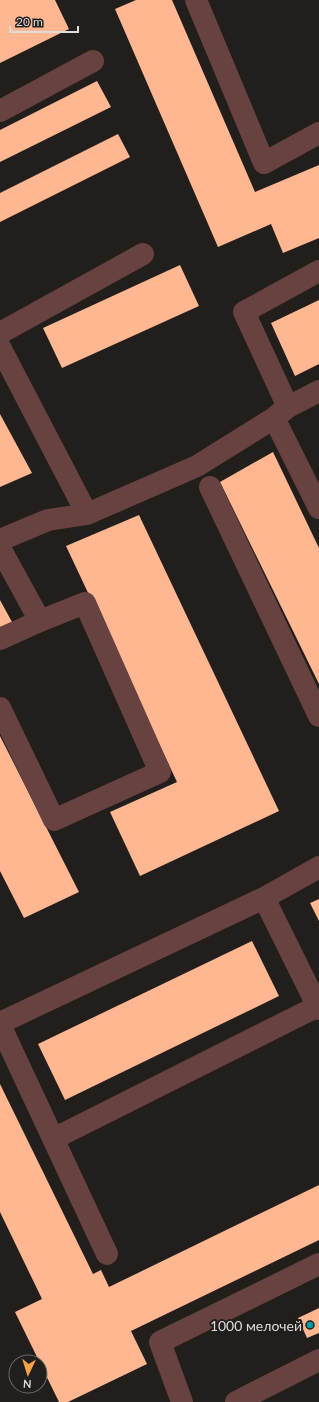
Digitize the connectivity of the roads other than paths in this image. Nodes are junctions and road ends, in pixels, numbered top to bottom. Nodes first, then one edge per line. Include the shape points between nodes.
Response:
1 (196, 0) edge
2 (93, 61) dead end
3 (0, 111) edge
4 (319, 133) edge
5 (143, 254) dead end
6 (319, 271) edge
7 (0, 333) edge
8 (0, 347) edge
9 (319, 391) edge
10 (281, 413) junction
11 (210, 487) dead end
12 (319, 508) edge
13 (87, 514) junction
14 (0, 540) edge
15 (0, 548) edge
16 (40, 620) junction
17 (0, 639) edge
18 (0, 708) edge
19 (319, 716) edge
20 (319, 867) edge
21 (264, 898) junction
22 (318, 1007) edge
23 (0, 1024) edge
24 (53, 1139) junction
25 (107, 1254) dead end
26 (319, 1264) edge
27 (319, 1360) edge
28 (182, 1402) edge
29 (236, 1402) edge

1 - 4 street via 264,163
2 - 3 street
5 - 7 street
6 - 10 street via 244,312
8 - 13 street
9 - 10 street
10 - 12 street
10 - 13 street via 197,466
11 - 19 street
13 - 14 street via 48,520
15 - 16 street
16 - 17 street
16 - 18 street via 85,603 160,772 54,820
20 - 21 street
21 - 22 street
21 - 23 street
22 - 24 street
23 - 24 street
24 - 25 street
26 - 28 street via 160,1342
27 - 29 street

